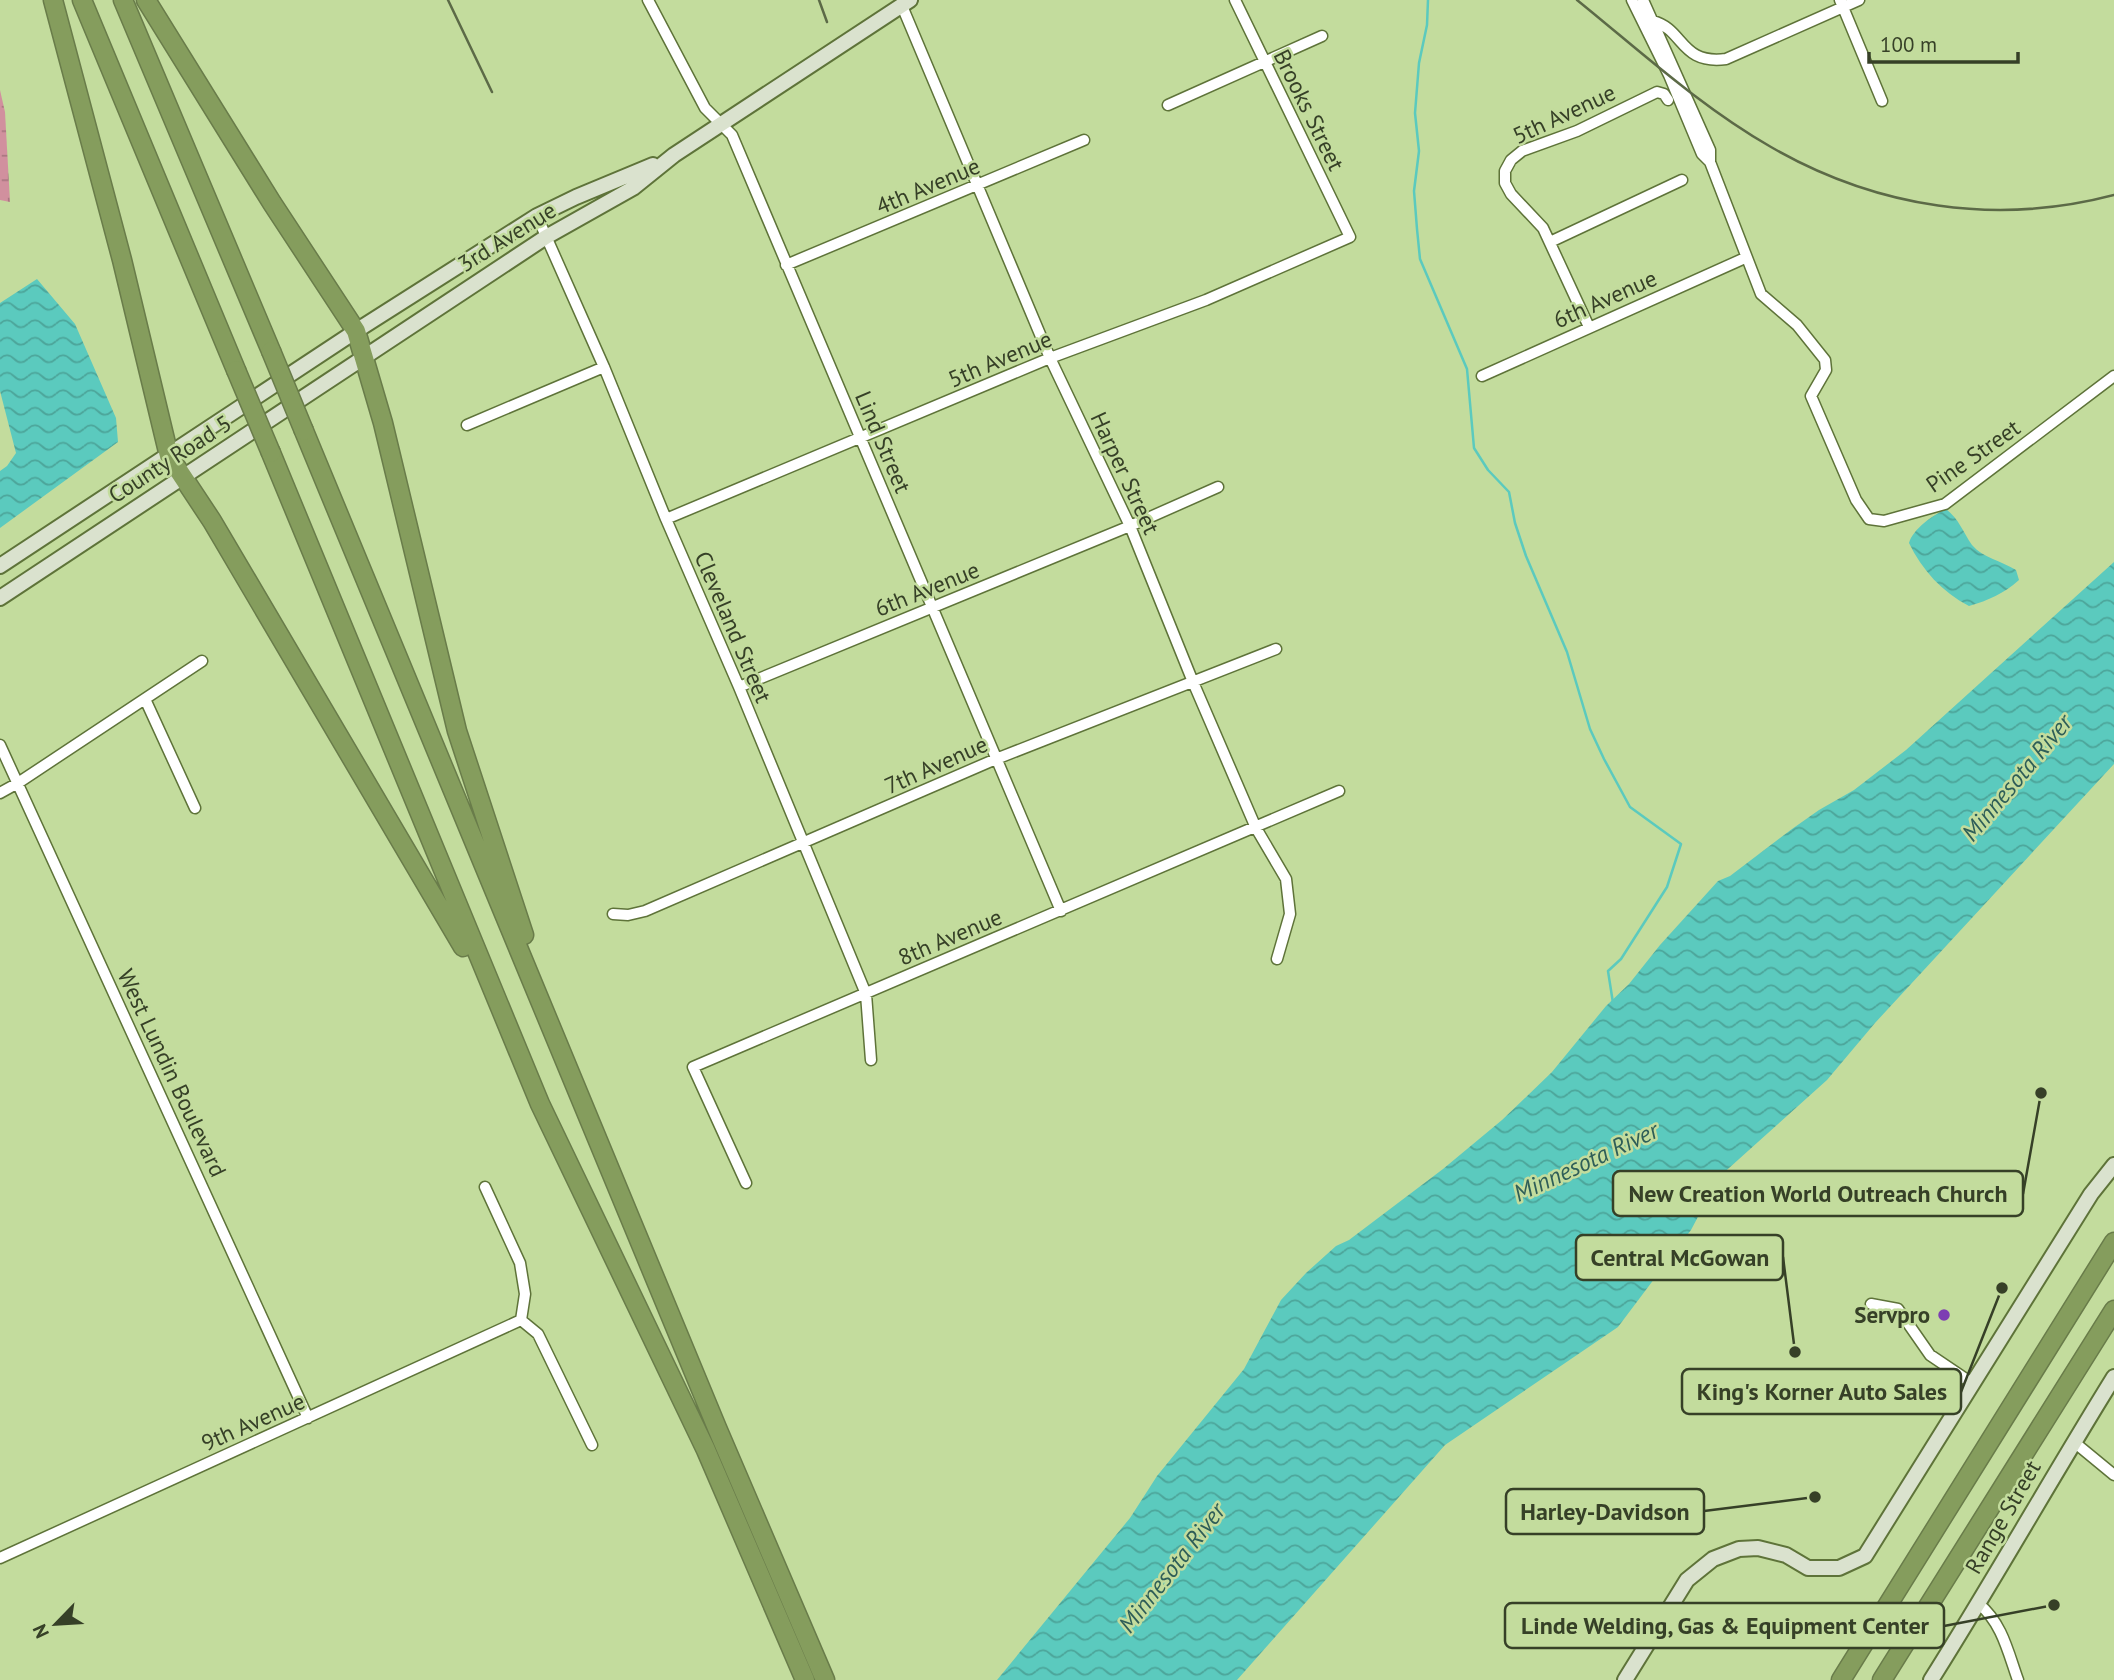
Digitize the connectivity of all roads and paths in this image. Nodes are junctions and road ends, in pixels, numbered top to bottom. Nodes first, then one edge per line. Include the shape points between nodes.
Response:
1 (53, 0) edge
2 (82, 0) edge
3 (123, 0) edge
4 (146, 0) edge
5 (648, 0) edge
6 (1235, 0) edge
7 (1632, 0) edge
8 (1643, 0) edge
9 (1858, 0) edge
10 (906, 3) edge
11 (1842, 3) edge
12 (1653, 21) junction
13 (1322, 36) dead end
14 (1264, 62) junction
15 (1668, 100) dead end
16 (1882, 101) dead end
17 (1168, 105) dead end
18 (720, 124) junction
19 (1084, 140) dead end
20 (674, 155) junction
21 (1710, 162) junction
22 (1682, 180) dead end
23 (978, 186) junction
24 (537, 216) junction
25 (546, 237) junction
26 (1350, 237) joint
27 (1550, 242) junction
28 (1745, 258) junction
29 (786, 265) junction
30 (1589, 327) junction
31 (356, 331) junction
32 (364, 357) junction
33 (1050, 358) junction
34 (604, 367) junction
35 (1482, 376) dead end
36 (2114, 376) edge
37 (467, 425) dead end
38 (860, 438) junction
39 (169, 456) junction
40 (182, 477) junction
41 (1218, 487) dead end
42 (666, 519) junction
43 (1130, 526) junction
44 (0, 566) edge
45 (0, 598) edge
46 (932, 607) junction
47 (1276, 649) dead end
48 (202, 662) dead end
49 (1192, 682) junction
50 (739, 687) junction
51 (145, 699) junction
52 (0, 745) edge
53 (996, 759) junction
54 (18, 783) junction
55 (1339, 791) dead end
56 (0, 793) edge
57 (195, 808) dead end
58 (1256, 828) junction
59 (803, 844) junction
60 (1061, 911) junction
61 (613, 914) dead end
62 (1277, 959) dead end
63 (866, 994) junction
64 (547, 1020) junction
65 (871, 1060) dead end
66 (540, 1104) junction
67 (2114, 1165) edge
68 (746, 1183) dead end
69 (485, 1187) dead end
70 (2114, 1242) edge
71 (1871, 1304) dead end
72 (2114, 1310) edge
73 (521, 1320) junction
74 (2114, 1377) edge
75 (1973, 1384) junction
76 (308, 1418) junction
77 (2074, 1441) junction
78 (592, 1445) dead end
79 (2114, 1475) edge
80 (0, 1558) edge
81 (1979, 1604) junction
82 (805, 1680) edge
83 (825, 1680) edge
84 (1625, 1680) edge
85 (1841, 1680) edge
86 (1882, 1680) edge
87 (1931, 1680) edge
88 (2018, 1680) edge

1 - 39 highway
2 - 66 highway, bridge
3 - 64 highway, bridge
4 - 31 highway
5 - 18 street, Lind Street via 705,108
6 - 14 street, Brooks Street
7 - 21 street, Pine Street via 1702,154
8 - 12 street, Pine Street
9 - 11 street
10 - 18 street, 3rd Avenue
10 - 23 street, Harper Street
11 - 12 street via 1726,59 1710,61 1691,54 1661,23
11 - 16 street
12 - 21 street, Pine Street via 1710,150
13 - 14 street
14 - 17 street
14 - 26 street, Brooks Street
15 - 27 street, 5th Avenue via 1657,92 1577,131 1522,151 1511,160 1504,171 1505,183
18 - 20 street, 3rd Avenue
18 - 29 street, Lind Street via 732,135
19 - 23 street, 4th Avenue
20 - 24 street, 3rd Avenue
20 - 25 street, 3rd Avenue via 633,188
21 - 28 street, Pine Street
22 - 27 street
23 - 29 street, 4th Avenue
23 - 33 street, Harper Street
24 - 25 street, Cleveland Street
24 - 31 street, 3rd Avenue
25 - 32 street, 3rd Avenue
25 - 34 street, Cleveland Street
26 - 33 street, 5th Avenue via 1206,300
27 - 30 street, 5th Avenue
28 - 30 street, 6th Avenue
28 - 36 street, Pine Street via 1761,294 1797,325 1825,360 1826,370 1811,396 1856,500 1869,519 1884,521 1945,505
29 - 38 street, Lind Street
30 - 35 street, 6th Avenue
31 - 32 highway
31 - 39 street, County Road 5
32 - 40 street, County Road 5
32 - 64 highway via 457,731
33 - 38 street, 5th Avenue
33 - 43 street, Harper Street
34 - 37 street
34 - 42 street, Cleveland Street
38 - 42 street, 5th Avenue
38 - 46 street, Lind Street
39 - 40 highway
39 - 44 street, County Road 5
40 - 45 street, County Road 5
40 - 66 highway via 447,917
41 - 43 street, 6th Avenue
42 - 50 street, Cleveland Street
43 - 46 street, 6th Avenue
43 - 49 street, Harper Street
46 - 50 street, 6th Avenue
46 - 53 street, Lind Street
47 - 49 street, 7th Avenue
48 - 51 street
49 - 53 street, 7th Avenue
49 - 58 street, Harper Street
50 - 59 street, Cleveland Street
51 - 54 street
51 - 57 street
52 - 54 street, West Lundin Boulevard
53 - 59 street, 7th Avenue
53 - 60 street, Lind Street
54 - 56 street
54 - 76 street, West Lundin Boulevard
55 - 58 street, 8th Avenue
58 - 60 street, 8th Avenue
58 - 62 street, Harper Street via 1286,879 1290,914
59 - 61 street, 7th Avenue via 645,911
59 - 63 street, Cleveland Street
60 - 63 street, 8th Avenue
63 - 65 street, Cleveland Street
63 - 68 street, 8th Avenue via 693,1067
64 - 83 highway
66 - 82 highway via 706,1450
67 - 75 street via 2091,1194
69 - 73 street via 520,1263 525,1294
70 - 85 highway
71 - 75 street via 1898,1309 1930,1355
72 - 86 highway
73 - 76 street, 9th Avenue
73 - 78 street via 538,1334
74 - 77 street, Range Street
75 - 84 street via 1865,1556 1839,1568 1808,1568 1786,1555 1758,1548 1739,1549 1713,1559 1687,1580
76 - 80 street, 9th Avenue
77 - 79 street
77 - 81 street, Range Street
81 - 87 street, Range Street
81 - 88 street via 1999,1627

